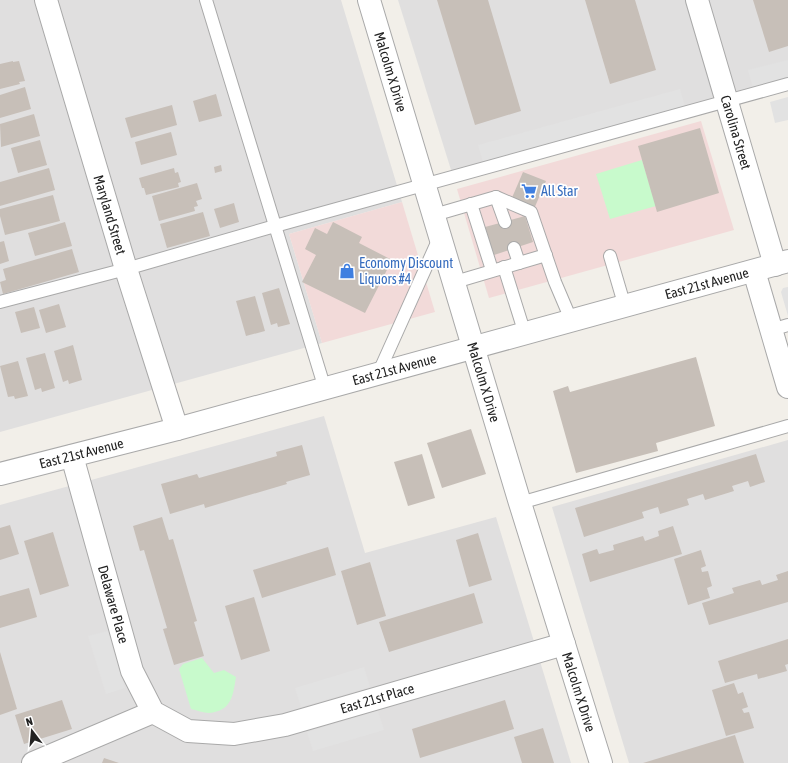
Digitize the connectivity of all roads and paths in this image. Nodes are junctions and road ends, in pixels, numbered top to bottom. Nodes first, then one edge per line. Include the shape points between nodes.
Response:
1 (46, 0) edge
2 (206, 0) edge
3 (370, 0) edge
4 (697, 0) edge
5 (788, 84) edge
6 (727, 101) junction
7 (425, 185) junction
8 (496, 197) junction
9 (471, 204) junction
10 (505, 222) dead end
11 (437, 225) junction
12 (275, 226) junction
13 (514, 248) dead end
14 (546, 255) junction
15 (610, 256) dead end
16 (519, 263) junction
17 (781, 263) edge
18 (504, 267) junction
19 (126, 269) junction
20 (492, 270) junction
21 (754, 271) junction
22 (455, 282) junction
23 (0, 302) edge
24 (625, 307) junction
25 (572, 322) junction
26 (780, 328) edge
27 (525, 334) junction
28 (474, 348) junction
29 (378, 374) junction
30 (787, 379) edge
31 (325, 389) junction
32 (788, 426) edge
33 (177, 429) junction
34 (72, 456) junction
35 (0, 474) edge
36 (520, 503) junction
37 (564, 644) junction
38 (153, 712) junction
39 (33, 763) edge
40 (601, 763) edge

1 - 19 street, Maryland Street
2 - 12 lane
3 - 7 street, Malcolm X Drive
4 - 6 street, Carolina Street
5 - 6 lane
6 - 7 lane
6 - 17 street, Carolina Street
7 - 11 street, Malcolm X Drive
7 - 12 lane
8 - 9 lane
8 - 10 lane
8 - 14 lane via 531,212
9 - 11 lane
9 - 20 lane
11 - 22 street, Malcolm X Drive
11 - 29 lane
12 - 19 lane
12 - 31 lane
13 - 16 lane
14 - 16 lane
14 - 25 lane via 554,282
15 - 24 lane
16 - 18 lane
17 - 21 street, East 21st Avenue
18 - 20 lane
18 - 27 lane
19 - 23 lane
19 - 33 street, Maryland Street
20 - 22 lane
21 - 24 street, East 21st Avenue
21 - 26 street
22 - 28 street, Malcolm X Drive
24 - 25 street, East 21st Avenue
25 - 27 street, East 21st Avenue
26 - 30 street
27 - 28 street, East 21st Avenue
28 - 29 street, East 21st Avenue
28 - 36 street, Malcolm X Drive
29 - 31 street, East 21st Avenue
31 - 33 street, East 21st Avenue
32 - 36 lane
33 - 34 street, East 21st Avenue
34 - 35 street, East 21st Avenue
34 - 38 street, Delaware Place via 132,672
36 - 37 street, Malcolm X Drive
37 - 38 street, East 21st Place via 285,725 234,734 188,731
37 - 40 street, Malcolm X Drive
38 - 39 street

